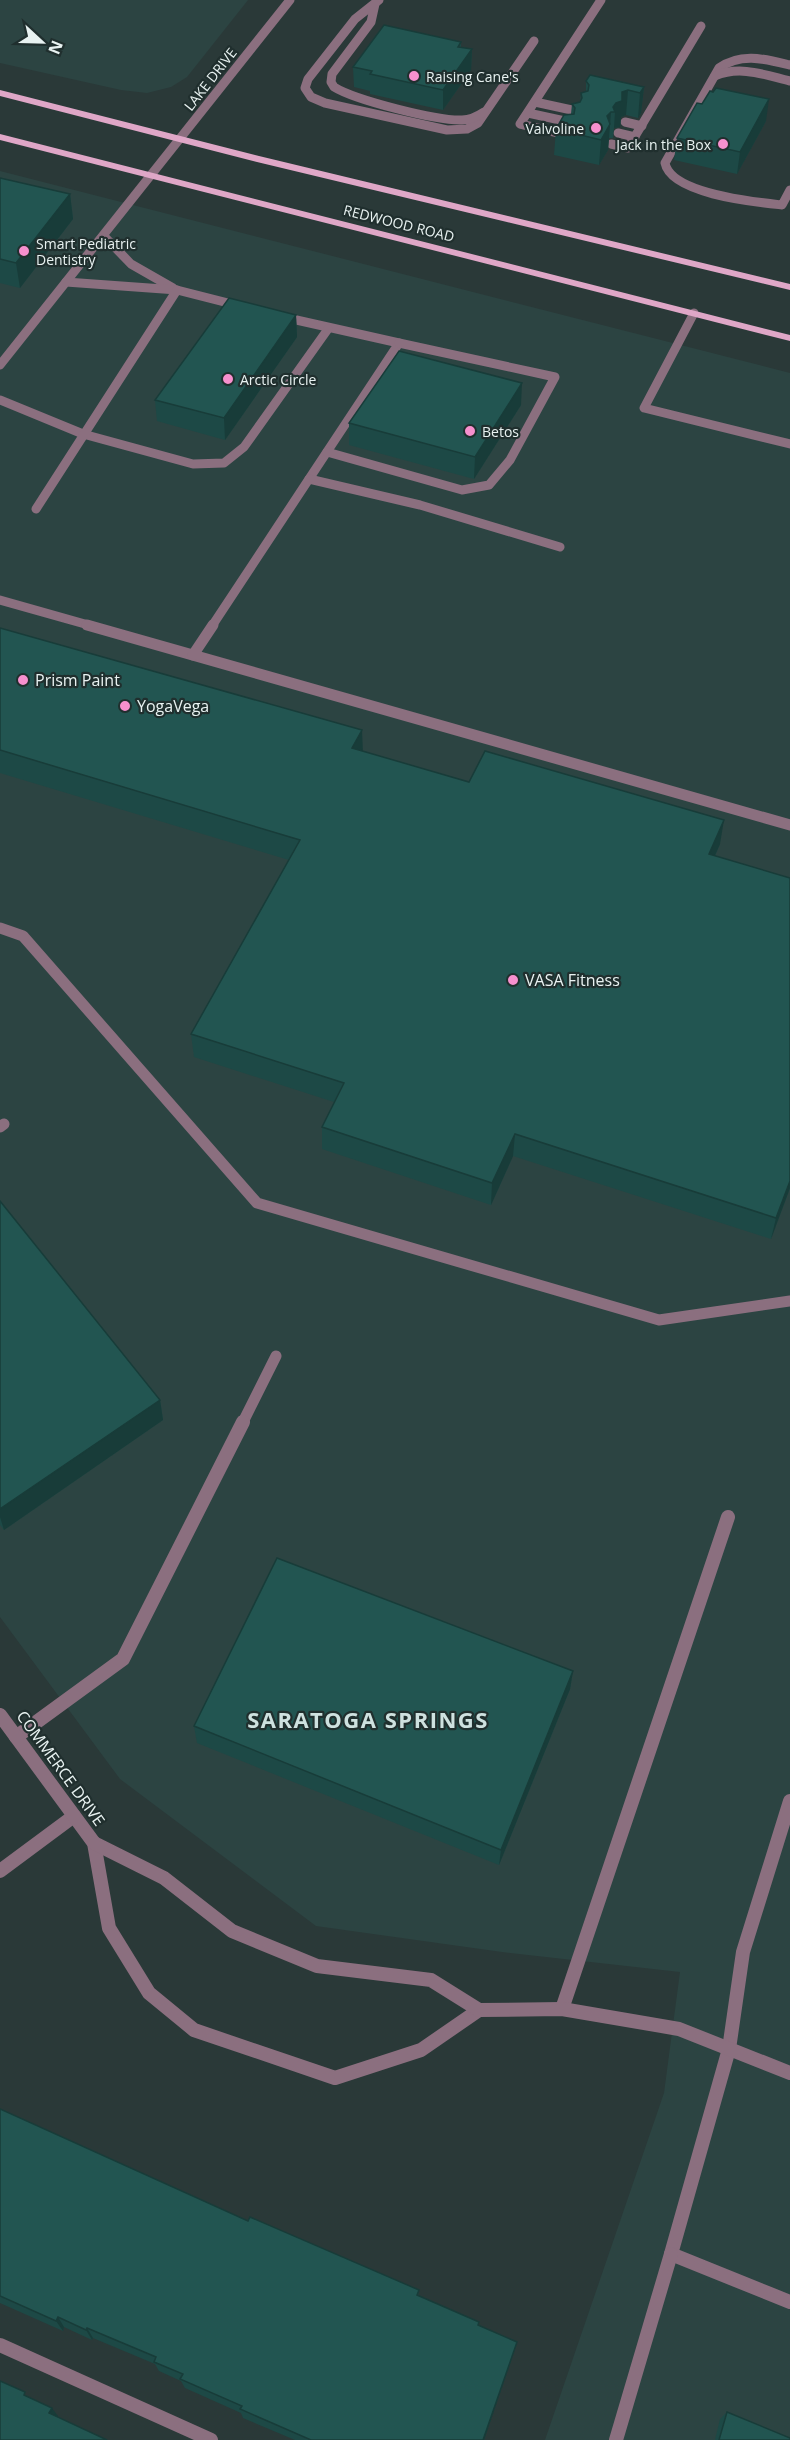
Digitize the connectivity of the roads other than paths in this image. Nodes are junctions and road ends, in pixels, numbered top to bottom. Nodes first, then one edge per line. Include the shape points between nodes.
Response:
1 (290, 0) edge
2 (601, 0) edge
3 (377, 2) edge
4 (701, 26) dead end
5 (534, 42) dead end
6 (790, 65) edge
7 (714, 77) junction
8 (790, 81) edge
9 (0, 93) edge
10 (535, 102) junction
11 (487, 110) junction
12 (581, 112) edge
13 (528, 113) junction
14 (625, 122) edge
15 (574, 123) edge
16 (642, 126) junction
17 (618, 133) edge
18 (567, 135) edge
19 (0, 137) edge
20 (635, 137) junction
21 (180, 140) junction
22 (611, 144) edge
23 (152, 176) junction
24 (790, 190) edge
25 (104, 236) junction
26 (66, 282) junction
27 (790, 287) edge
28 (177, 290) junction
29 (246, 308) edge
30 (694, 313) junction
31 (270, 314) edge
32 (328, 329) junction
33 (790, 338) edge
34 (399, 343) junction
35 (0, 365) edge
36 (0, 400) edge
37 (83, 434) junction
38 (790, 444) edge
39 (327, 452) junction
40 (309, 479) junction
41 (36, 509) dead end
42 (560, 547) dead end
43 (0, 600) edge
44 (193, 655) junction
45 (790, 825) edge
46 (0, 928) edge
47 (790, 1301) edge
48 (276, 1356) dead end
49 (728, 1517) dead end
50 (0, 1715) edge
51 (16, 1737) junction
52 (790, 1801) edge
53 (74, 1816) junction
54 (94, 1843) junction
55 (0, 1871) edge
56 (562, 2009) junction
57 (478, 2010) junction
58 (729, 2049) junction
59 (790, 2073) edge
60 (671, 2254) junction
61 (790, 2302) edge
62 (0, 2345) edge
63 (211, 2440) edge
64 (616, 2440) edge

1 - 21 street, LAKE DRIVE
2 - 10 street
3 - 11 street via 371,22 332,74 333,87 352,97 452,119 470,118
3 - 11 street via 355,18 308,79 305,88 311,97 447,130 473,127
4 - 16 street
5 - 11 street
6 - 7 street via 740,58 724,64
7 - 8 street via 741,71
7 - 24 street via 665,159 666,170 686,185 782,205
9 - 21 main road, REDWOOD ROAD
10 - 12 street
10 - 13 street
13 - 15 street
13 - 18 street via 520,124
14 - 16 street
16 - 20 street
17 - 20 street
19 - 23 main road, REDWOOD ROAD
20 - 22 street via 628,148
21 - 23 street, LAKE DRIVE
21 - 27 main road, REDWOOD ROAD
23 - 25 street, LAKE DRIVE
23 - 30 main road, REDWOOD ROAD
25 - 26 street, LAKE DRIVE
25 - 28 street via 131,264
26 - 28 street
26 - 35 street, LAKE DRIVE
28 - 29 street
28 - 37 street
30 - 33 main road, REDWOOD ROAD
30 - 38 street via 644,408
31 - 32 street
32 - 34 street
32 - 37 street via 244,447 224,463 193,464
34 - 39 street
34 - 39 street via 555,377 510,460 489,486 462,490
36 - 37 street
37 - 41 street
39 - 40 street
40 - 42 street
40 - 44 street
43 - 44 street
44 - 45 street
46 - 47 street via 23,936 257,1203 659,1320
48 - 51 street via 123,1659
49 - 56 street
50 - 51 street, COMMERCE DRIVE
51 - 53 street, COMMERCE DRIVE
52 - 58 street via 743,1952
53 - 54 street, COMMERCE DRIVE
53 - 55 street
54 - 57 street, COMMERCE DRIVE via 164,1878 232,1931 317,1966 431,1980
54 - 57 street, COMMERCE DRIVE via 109,1928 149,1993 194,2030 335,2078 421,2050
56 - 57 street
56 - 58 street via 679,2029
58 - 59 street
58 - 60 street
60 - 61 street
60 - 64 street
62 - 63 street

